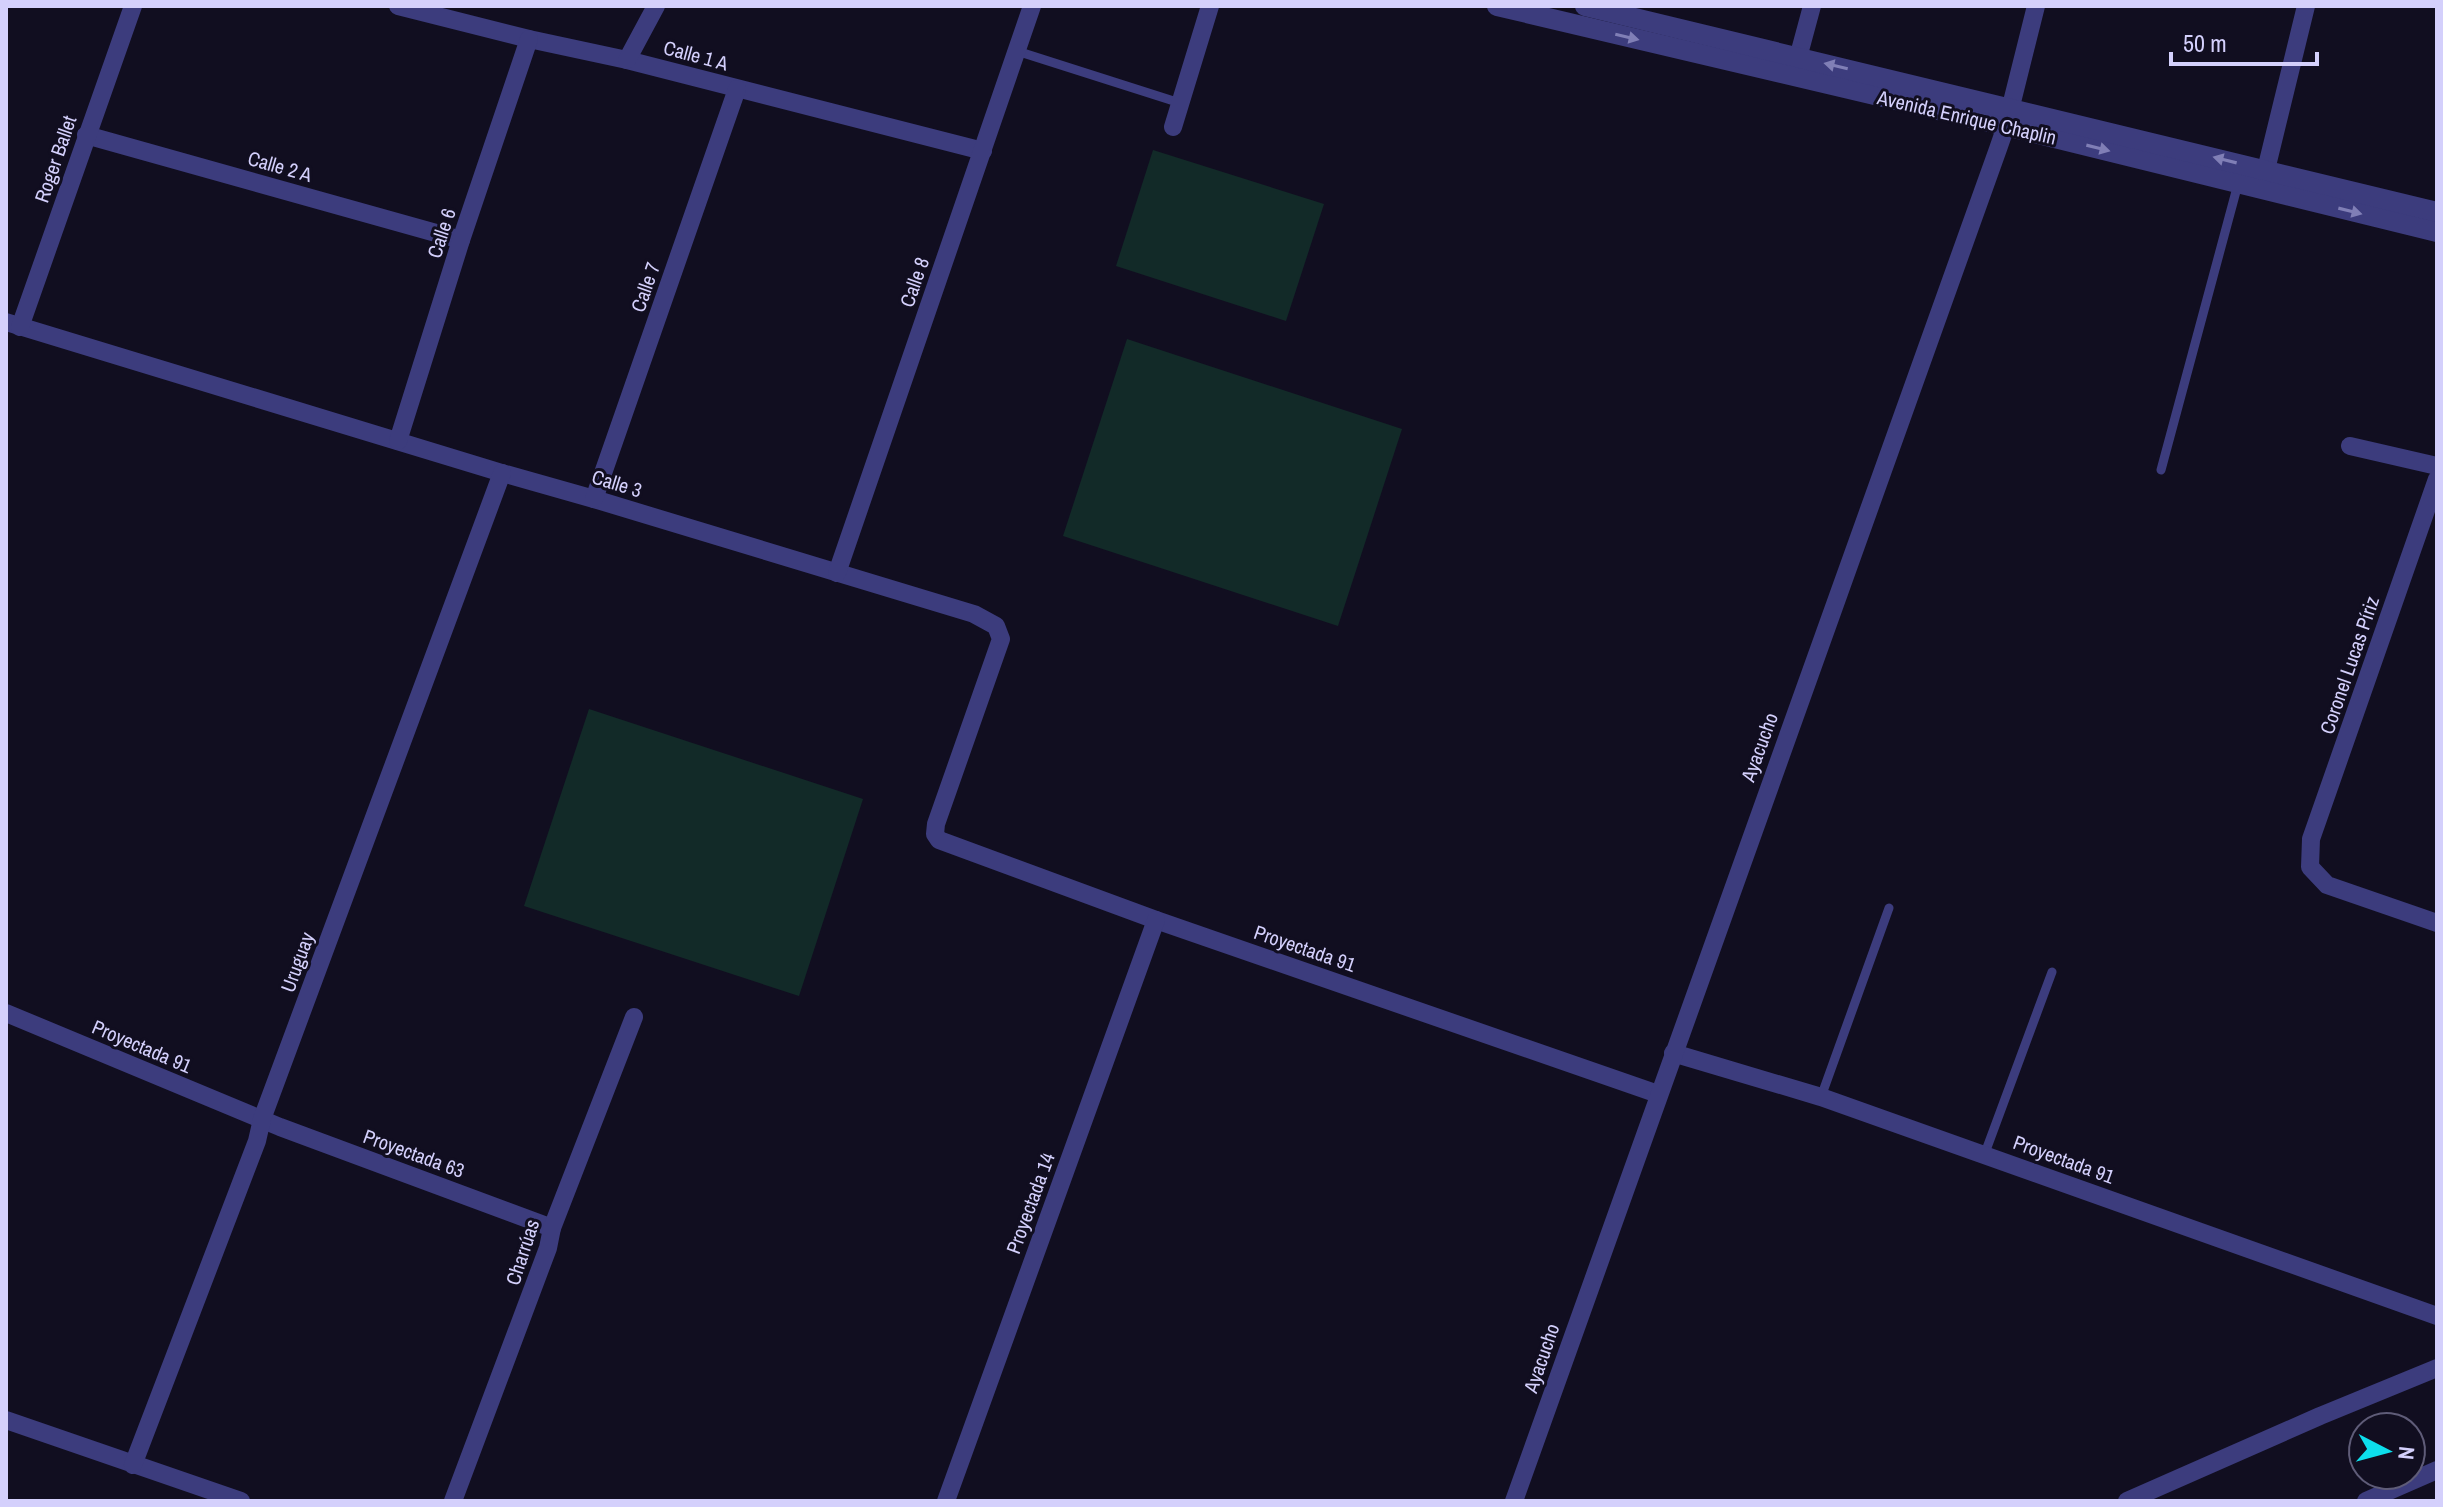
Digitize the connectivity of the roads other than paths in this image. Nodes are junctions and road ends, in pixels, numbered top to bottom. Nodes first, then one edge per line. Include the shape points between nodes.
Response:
1 (133, 6) edge
2 (398, 6) edge
3 (656, 6) edge
4 (1032, 6) edge
5 (1210, 6) edge
6 (1497, 6) edge
7 (1812, 6) edge
8 (2036, 6) edge
9 (2306, 6) edge
10 (1580, 12) edge
11 (529, 39) junction
12 (1017, 51) junction
13 (627, 60) junction
14 (1796, 66) junction
15 (737, 89) junction
16 (1180, 103) junction
17 (2009, 117) junction
18 (1173, 127) dead end
19 (86, 135) junction
20 (983, 151) junction
21 (2263, 179) junction
22 (2238, 183) junction
23 (2437, 212) edge
24 (2437, 232) edge
25 (461, 240) junction
26 (13, 324) edge
27 (398, 441) junction
28 (2350, 446) dead end
29 (2437, 466) edge
30 (2161, 470) dead end
31 (502, 473) junction
32 (2437, 479) edge
33 (594, 499) junction
34 (837, 573) junction
35 (939, 840) joint
36 (1889, 908) dead end
37 (1156, 920) junction
38 (2437, 923) edge
39 (2052, 972) dead end
40 (6, 1013) edge
41 (634, 1017) dead end
42 (1673, 1053) junction
43 (1658, 1094) junction
44 (1821, 1097) junction
45 (262, 1119) junction
46 (1985, 1153) junction
47 (552, 1228) junction
48 (2437, 1316) edge
49 (2437, 1368) edge
50 (6, 1420) edge
51 (133, 1465) junction
52 (2437, 1470) edge
53 (241, 1501) edge
54 (453, 1501) edge
55 (946, 1501) edge
56 (1514, 1501) edge
57 (2127, 1501) edge
58 (2366, 1501) edge

1 - 19 street, Roger Ballet
2 - 11 street, Calle 1 A
3 - 13 street
4 - 12 street, Calle 8
5 - 16 street
6 - 10 street, Avenida Enrique Chaplin
7 - 14 street
8 - 17 street, Ayacucho
9 - 21 street
10 - 14 street, Avenida Enrique Chaplin
11 - 13 street, Calle 1 A
11 - 25 street, Calle 6
12 - 16 lane
12 - 20 street, Calle 8
13 - 15 street, Calle 1 A
14 - 17 street, Avenida Enrique Chaplin
15 - 20 street, Calle 1 A
15 - 33 street, Calle 7
16 - 18 street
21 -> 17 street, Avenida Enrique Chaplin
17 -> 22 street, Avenida Enrique Chaplin
17 - 42 street, Ayacucho
19 - 25 street, Calle 2 A
19 - 26 street, Roger Ballet
20 - 34 street, Calle 8
21 - 22 street, Avenida Enrique Chaplin
21 - 23 street, Avenida Enrique Chaplin
21 -> 24 street, Avenida Enrique Chaplin
22 - 30 lane
25 - 27 street, Calle 6
26 - 27 street, Calle 3
27 - 31 street, Calle 3
28 - 29 street
31 - 33 street, Calle 3
31 - 45 street, Uruguay
32 - 38 street, Coronel Lucas Píriz via 2311,839 2310,867 2327,885
33 - 34 street, Calle 3
34 - 35 street, Calle 3 via 974,614 996,626 1001,639 936,824
35 - 37 street, Proyectada 91
36 - 44 lane
37 - 43 street, Proyectada 91
37 - 55 street, Proyectada 14
39 - 46 lane
40 - 45 street, Proyectada 91
41 - 47 street, Charrúas
42 - 43 street, Ayacucho
42 - 44 street, Proyectada 91
43 - 56 street, Ayacucho
44 - 46 street, Proyectada 91
45 - 47 street, Proyectada 63
45 - 51 street, Uruguay
46 - 48 street, Proyectada 91
47 - 54 street, Charrúas
49 - 57 street
50 - 51 street
51 - 53 street
52 - 58 street

